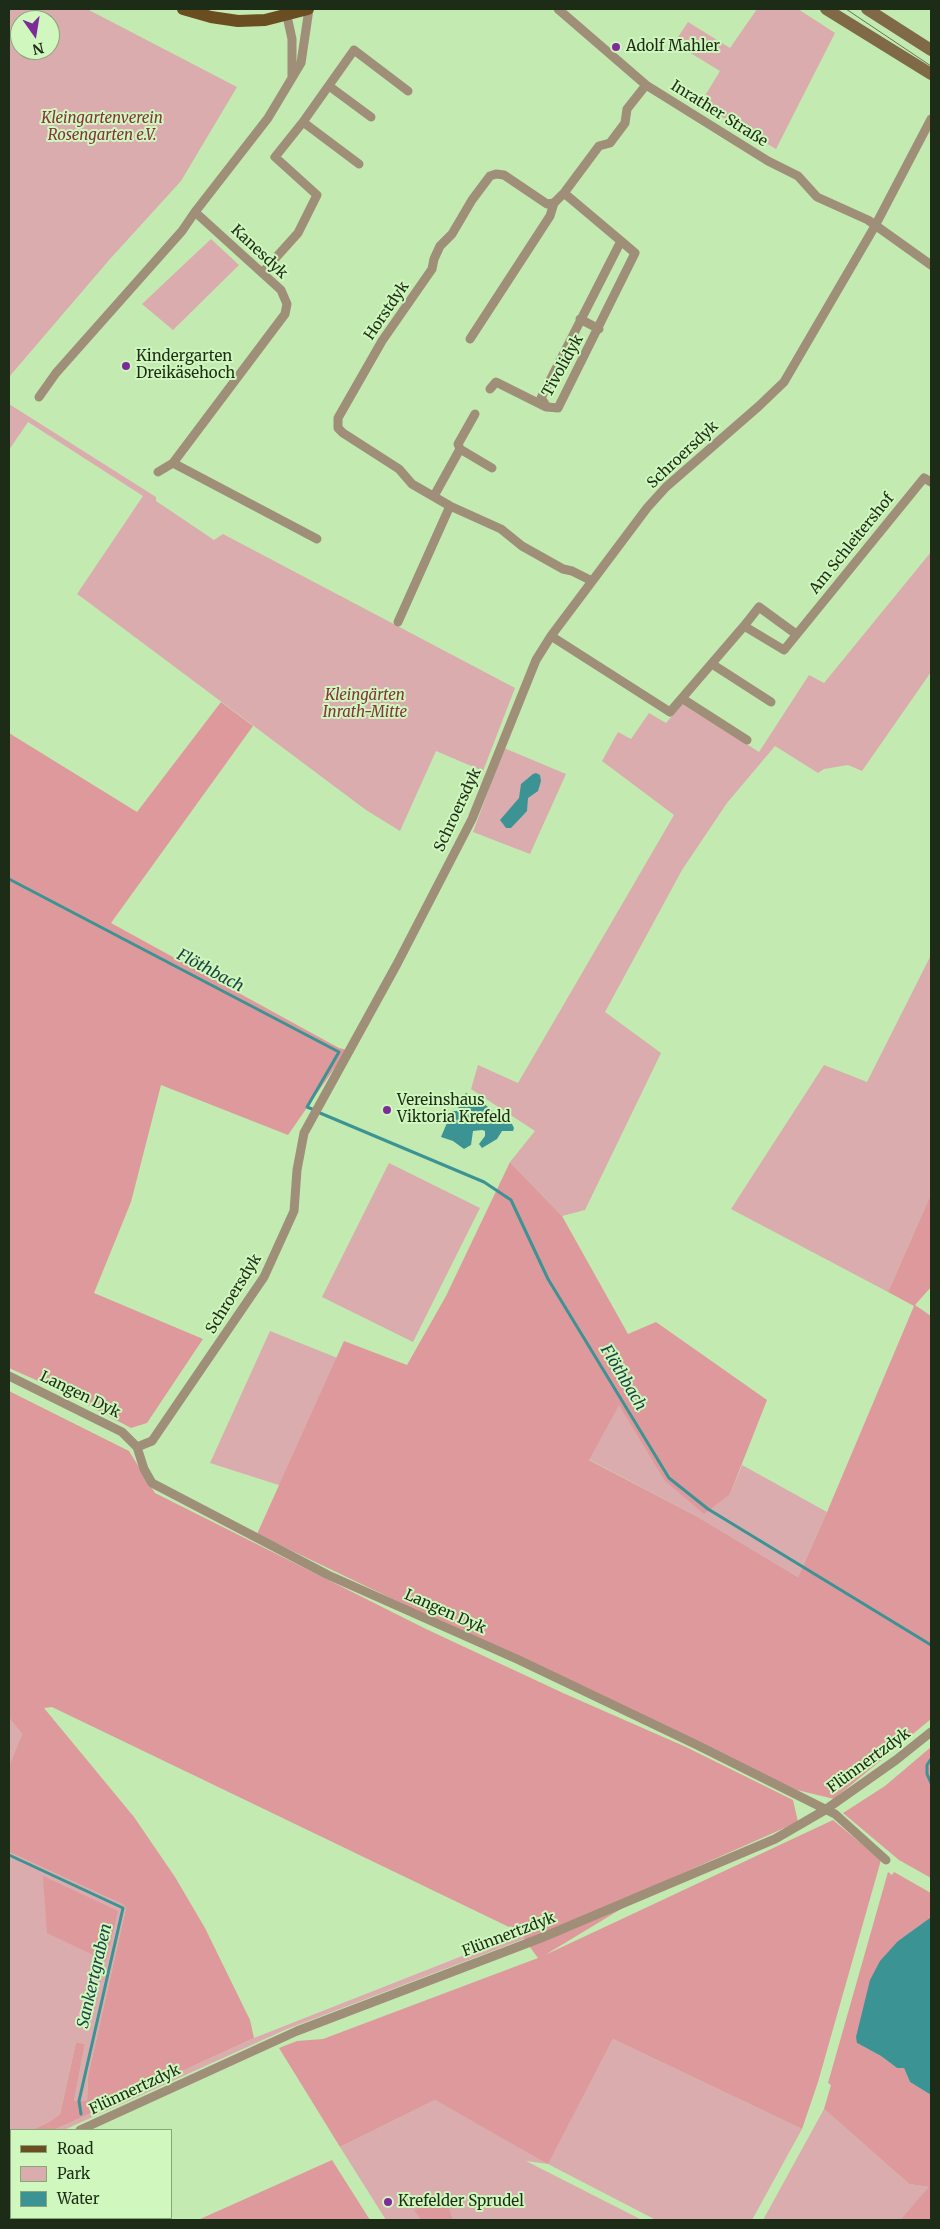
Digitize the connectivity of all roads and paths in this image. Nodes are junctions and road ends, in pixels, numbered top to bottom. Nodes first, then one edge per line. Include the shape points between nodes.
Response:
1 (183, 9) edge
2 (308, 9) edge
3 (558, 9) edge
4 (827, 9) edge
5 (868, 9) edge
6 (288, 12) edge
7 (931, 50) edge
8 (931, 74) edge
9 (292, 76) junction
10 (646, 85) junction
11 (329, 86) junction
12 (408, 91) dead end
13 (371, 117) dead end
14 (931, 119) edge
15 (303, 122) junction
16 (359, 164) dead end
17 (564, 193) junction
18 (554, 203) junction
19 (195, 212) junction
20 (876, 226) junction
21 (620, 241) junction
22 (931, 265) edge
23 (262, 273) junction
24 (580, 319) junction
25 (599, 329) junction
26 (470, 339) dead end
27 (490, 389) dead end
28 (39, 397) dead end
29 (547, 407) junction
30 (476, 414) dead end
31 (460, 449) junction
32 (173, 463) junction
33 (492, 468) dead end
34 (158, 472) dead end
35 (931, 482) edge
36 (434, 496) junction
37 (450, 506) junction
38 (317, 539) dead end
39 (592, 581) junction
40 (398, 622) dead end
41 (744, 626) junction
42 (796, 634) junction
43 (551, 636) junction
44 (712, 664) junction
45 (683, 699) junction
46 (771, 702) dead end
47 (747, 740) dead end
48 (9, 1376) edge
49 (137, 1447) junction
50 (931, 1732) edge
51 (826, 1810) junction
52 (886, 1860) dead end
53 (82, 2129) edge

1 - 6 main road via 238,21 266,20
2 - 6 main road
2 - 9 street via 301,63
3 - 10 street, Inrather Straße
4 - 8 street
5 - 7 street
6 - 9 street
9 - 19 street via 268,118
10 - 17 street via 627,109 625,122 610,143 599,146
10 - 20 street, Inrather Straße via 768,161 798,176 817,197
11 - 12 street via 354,50
11 - 13 street
11 - 15 street
14 - 20 street
15 - 16 street
15 - 23 street via 275,157 317,195 298,233
17 - 18 street
17 - 21 street, Tivolidyk
18 - 26 street via 550,216
18 - 36 street, Horstdyk via 546,204 504,175 490,176 452,234 440,246 432,269 382,341 341,410 338,428 343,433 399,469 412,484
19 - 23 street, Kanesdyk
19 - 28 street
20 - 22 street, Inrather Straße
20 - 39 street, Schroersdyk via 784,382 666,486
21 - 24 street, Tivolidyk
21 - 25 street, Tivolidyk via 635,253
23 - 32 street, Kanesdyk via 281,290 287,304 285,314
24 - 25 street, Tivolidyk
24 - 29 street, Tivolidyk via 541,398
25 - 29 street, Tivolidyk via 558,408
27 - 29 street, Tivolidyk via 496,382
30 - 31 street via 458,444
31 - 33 street
31 - 36 street
32 - 34 street, Kanesdyk
32 - 38 street
35 - 42 street, Am Schleitershof via 924,478
36 - 37 street, Horstdyk
37 - 39 street, Horstdyk via 502,529 522,546
37 - 40 street
39 - 43 street, Schroersdyk
41 - 42 street, Am Schleitershof via 784,650
41 - 42 street via 759,607
41 - 44 street
43 - 45 street via 670,712
43 - 49 street, Schroersdyk via 536,660 472,819 304,1133 294,1211 264,1278 152,1441
44 - 45 street
44 - 46 street
45 - 47 street
48 - 49 street, Langen Dyk via 122,1432
49 - 51 street, Langen Dyk via 152,1483 328,1575 519,1660
50 - 51 street, Flünnertzdyk
51 - 52 street, Langen Dyk via 835,1814
51 - 53 street, Flünnertzdyk via 766,1843 541,1938 297,2031

